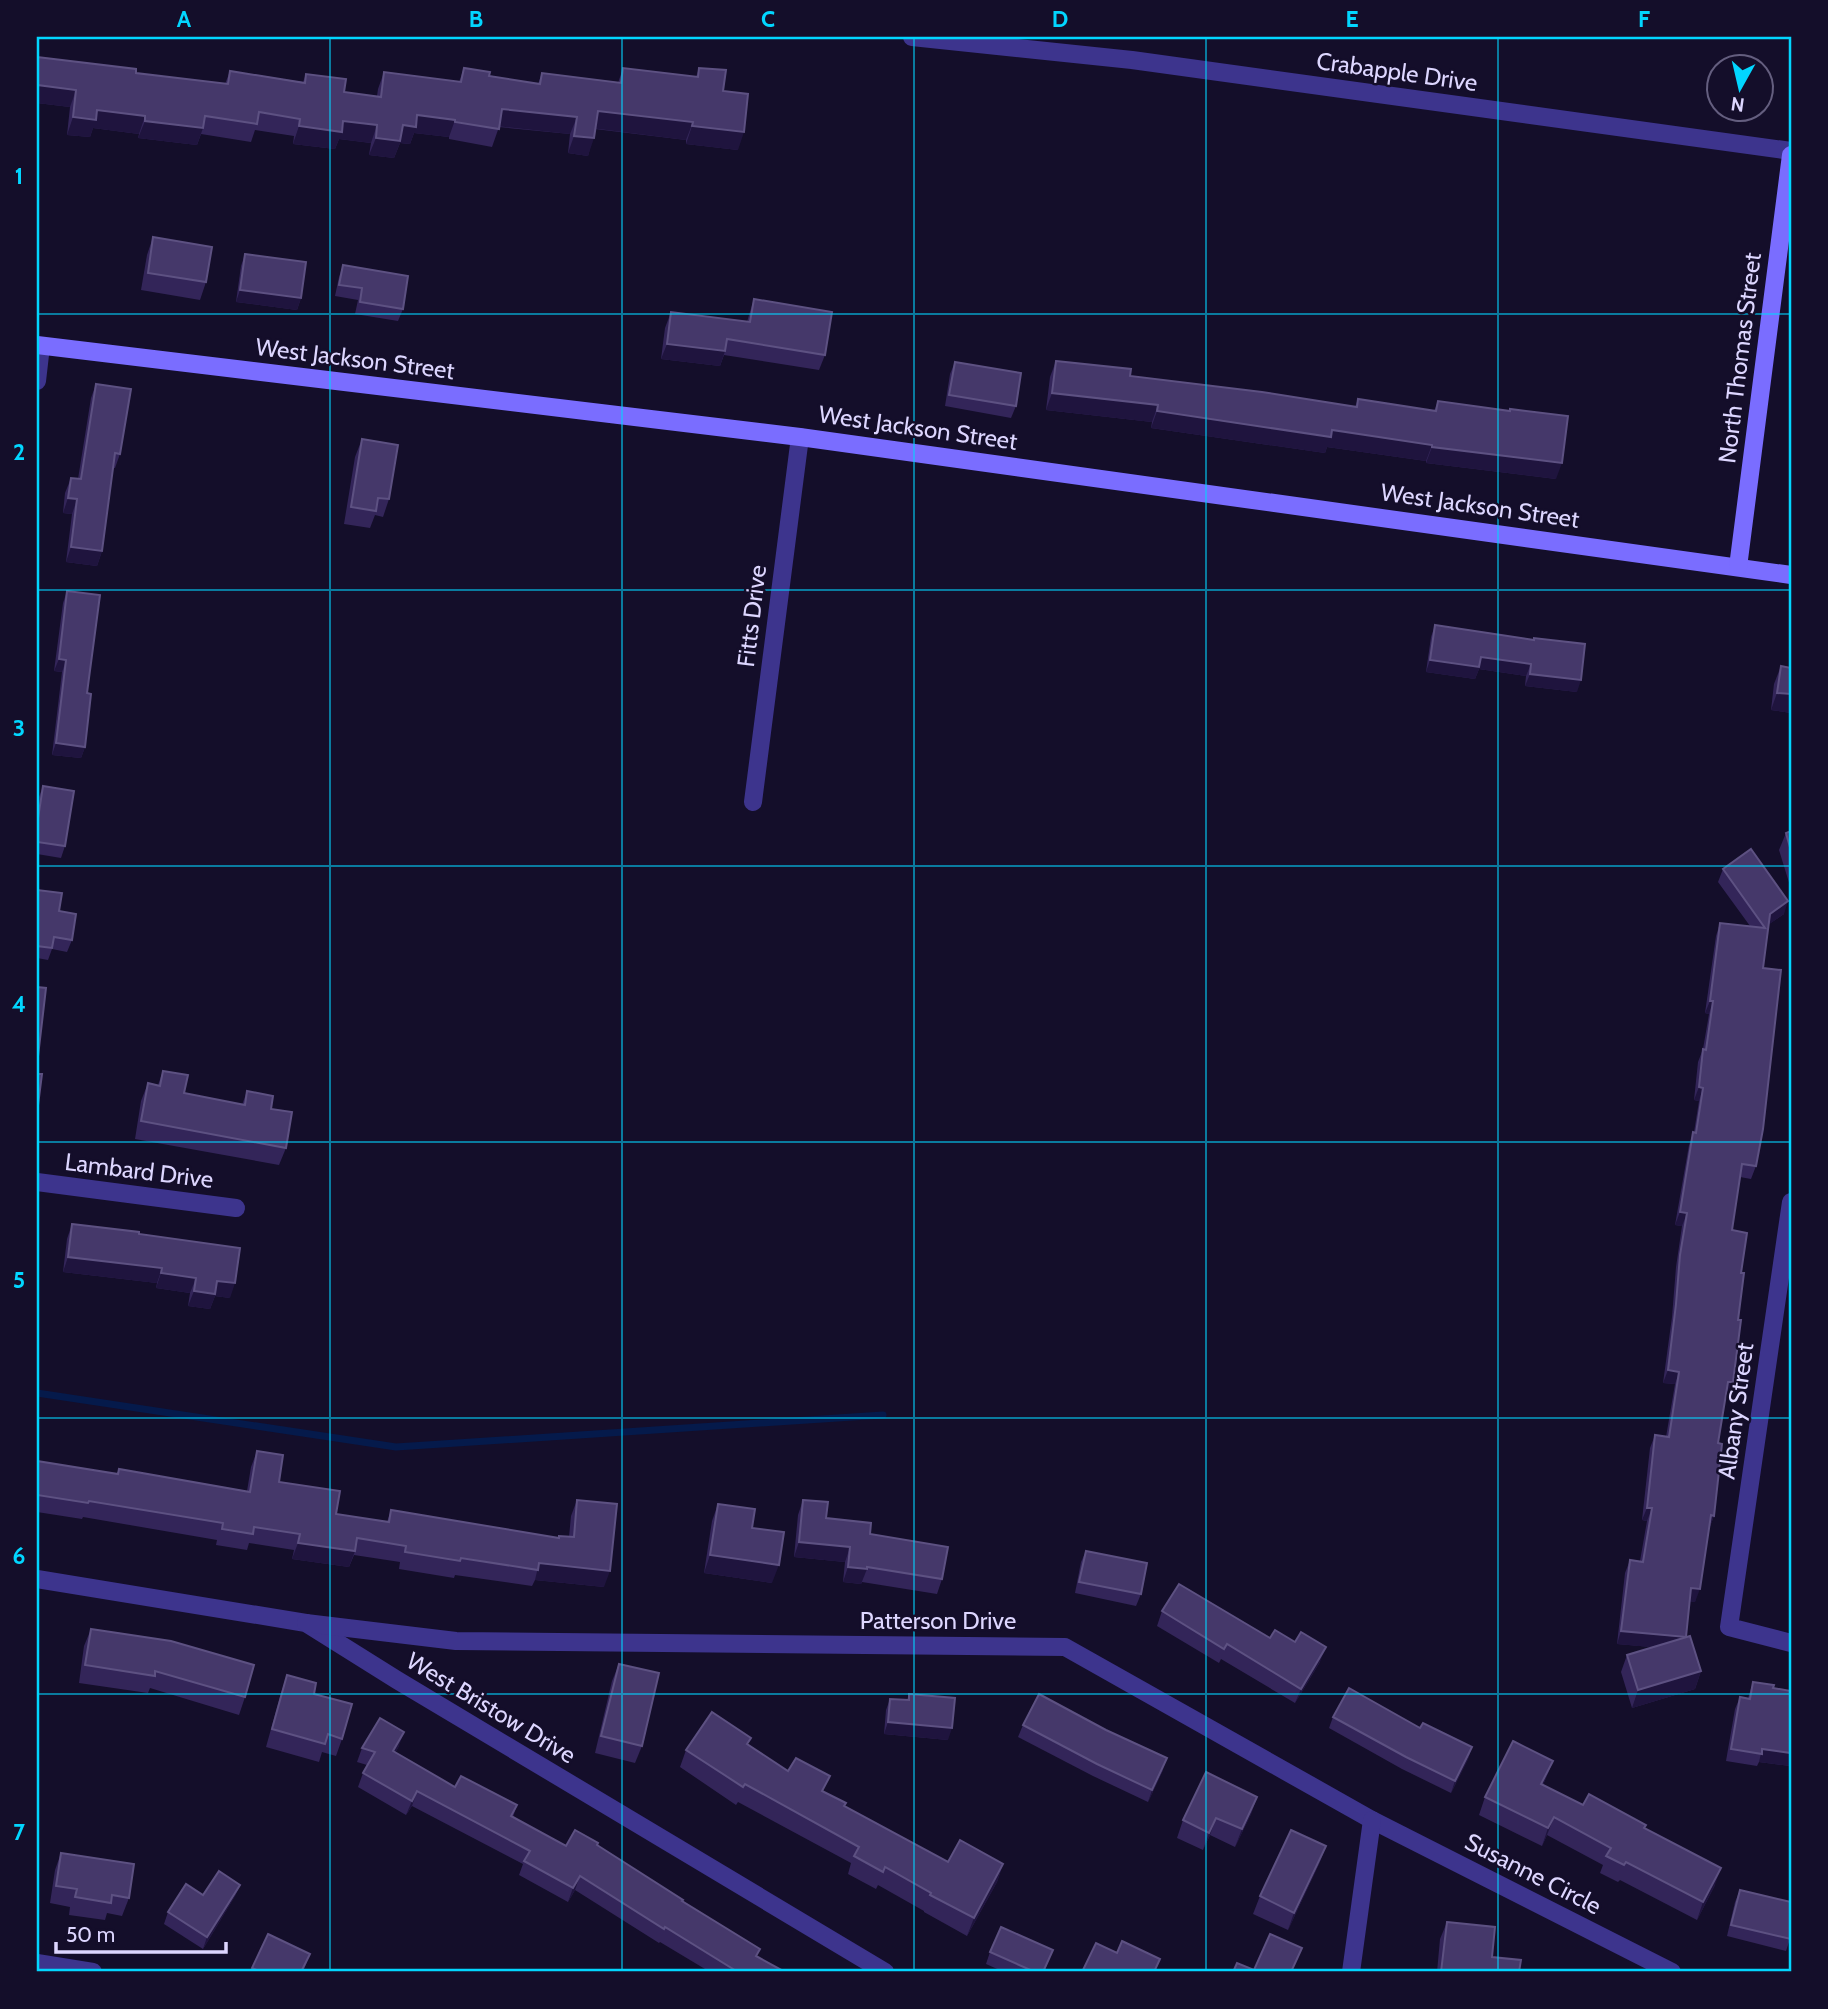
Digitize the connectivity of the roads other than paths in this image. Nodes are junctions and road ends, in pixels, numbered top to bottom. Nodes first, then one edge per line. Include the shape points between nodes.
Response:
1 (912, 37) edge
2 (1791, 153) edge
3 (39, 346) edge
4 (37, 381) edge
5 (800, 437) junction
6 (1738, 567) junction
7 (1791, 575) edge
8 (753, 802) dead end
9 (37, 1182) edge
10 (1791, 1202) edge
11 (236, 1208) dead end
12 (1789, 1241) edge
13 (37, 1579) edge
14 (306, 1623) junction
15 (1791, 1643) edge
16 (1372, 1820) junction
17 (37, 1963) edge
18 (93, 1972) edge
19 (885, 1972) edge
20 (1352, 1972) edge
21 (1672, 1972) edge

1 - 2 street, Crabapple Drive via 1146,62
2 - 6 street, North Thomas Street
3 - 4 street
3 - 5 street, West Jackson Street
5 - 6 street, West Jackson Street
5 - 8 street, Fitts Drive
6 - 7 street, West Jackson Street
9 - 11 street, Lambard Drive
10 - 12 street, Albany Street
12 - 15 street, Albany Street via 1729,1627
13 - 14 street, West Bristow Drive
14 - 16 street, Patterson Drive via 456,1642 1065,1647
14 - 19 street, West Bristow Drive
16 - 20 street
16 - 21 street, Susanne Circle
17 - 18 street

